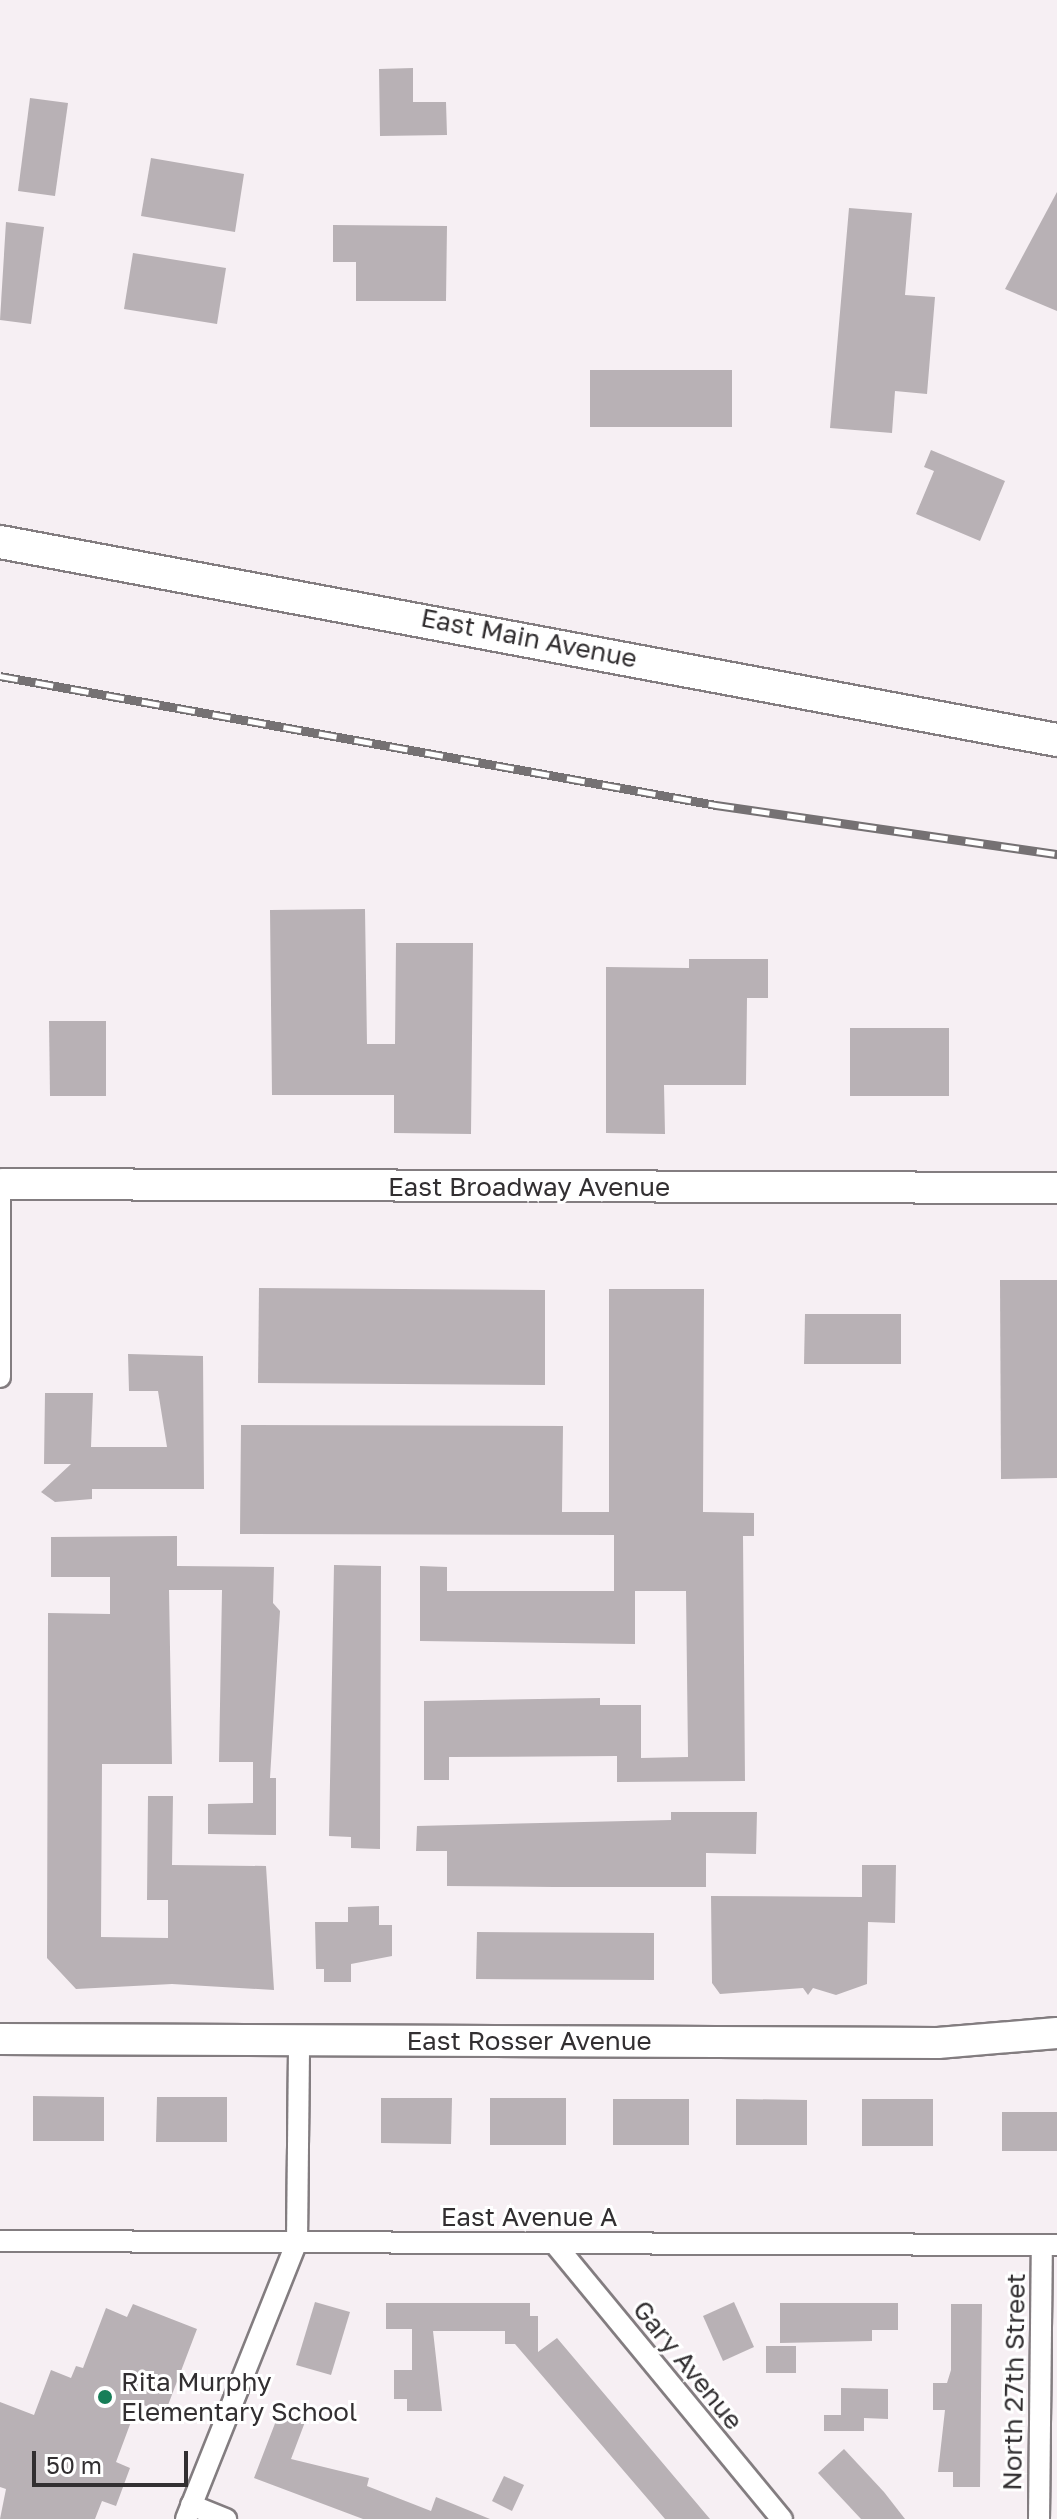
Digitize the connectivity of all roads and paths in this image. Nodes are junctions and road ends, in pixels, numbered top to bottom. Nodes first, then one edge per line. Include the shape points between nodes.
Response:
1 (0, 542) edge
2 (1057, 740) edge
3 (1, 1184) edge
4 (1057, 1188) edge
5 (0, 1377) edge
6 (1057, 2033) edge
7 (0, 2039) edge
8 (299, 2040) junction
9 (0, 2241) edge
10 (297, 2241) junction
11 (555, 2244) junction
12 (1049, 2245) edge
13 (188, 2512) edge
14 (226, 2519) edge
15 (782, 2519) edge
16 (1039, 2519) edge

1 - 2 main road, East Main Avenue
3 - 4 street, East Broadway Avenue
3 - 5 street
6 - 8 street, East Rosser Avenue via 938,2043
7 - 8 street, East Rosser Avenue
8 - 10 street
9 - 10 street, East Avenue A
10 - 11 street, East Avenue A
10 - 13 street
11 - 12 street, East Avenue A
11 - 15 street, Gary Avenue
12 - 16 street, North 27th Street
13 - 14 street

